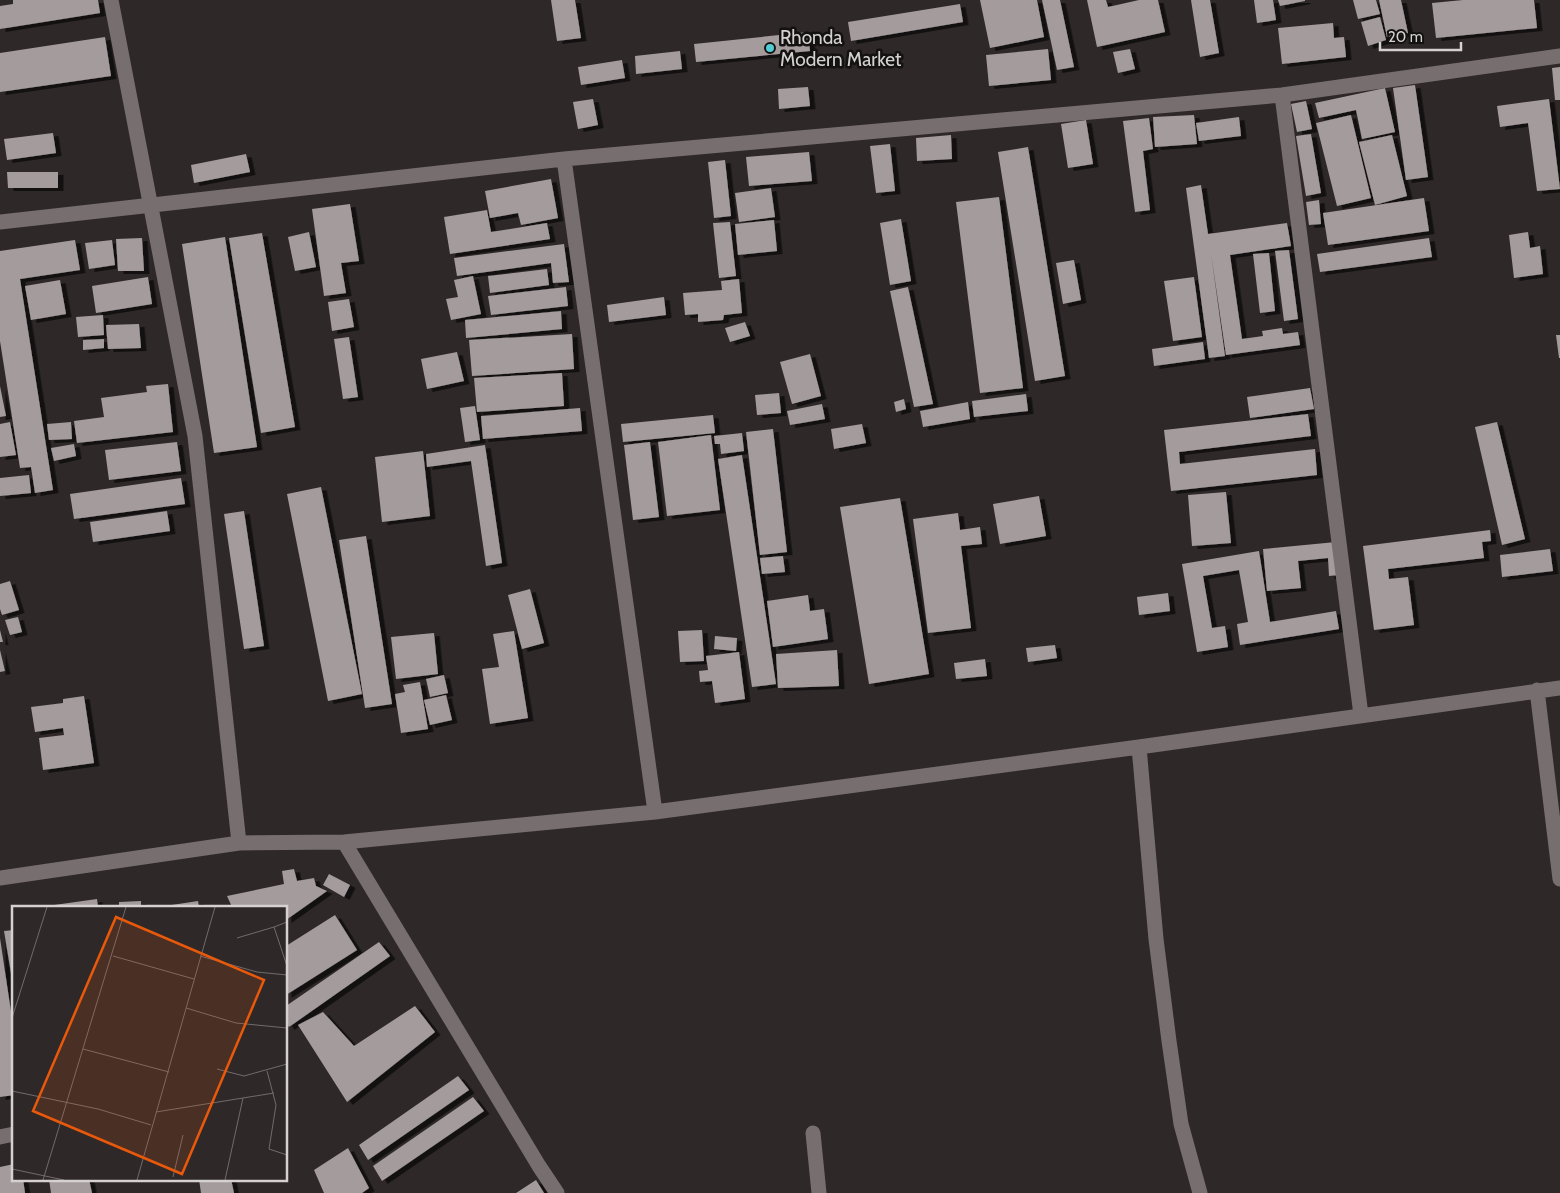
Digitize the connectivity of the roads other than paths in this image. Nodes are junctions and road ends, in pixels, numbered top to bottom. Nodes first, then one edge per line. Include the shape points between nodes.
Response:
1 (112, 0) edge
2 (1560, 56) edge
3 (1282, 95) junction
4 (564, 159) junction
5 (150, 206) junction
6 (0, 222) edge
7 (1560, 688) edge
8 (1537, 690) junction
9 (1360, 716) junction
10 (1139, 747) junction
11 (655, 812) junction
12 (344, 842) junction
13 (239, 843) junction
14 (0, 878) edge
15 (1560, 880) edge
16 (813, 1133) dead end
17 (557, 1193) edge
18 (819, 1193) edge
19 (1200, 1193) edge

1 - 5 street
2 - 3 street
3 - 4 street
3 - 9 street
4 - 5 street
4 - 11 street
5 - 6 street
5 - 13 street via 195,436
7 - 8 street
8 - 9 street
8 - 15 street
9 - 10 street
10 - 11 street
10 - 19 street via 1156,939 1172,1059 1181,1124
11 - 12 street
12 - 13 street
12 - 17 street
13 - 14 street
16 - 18 street

